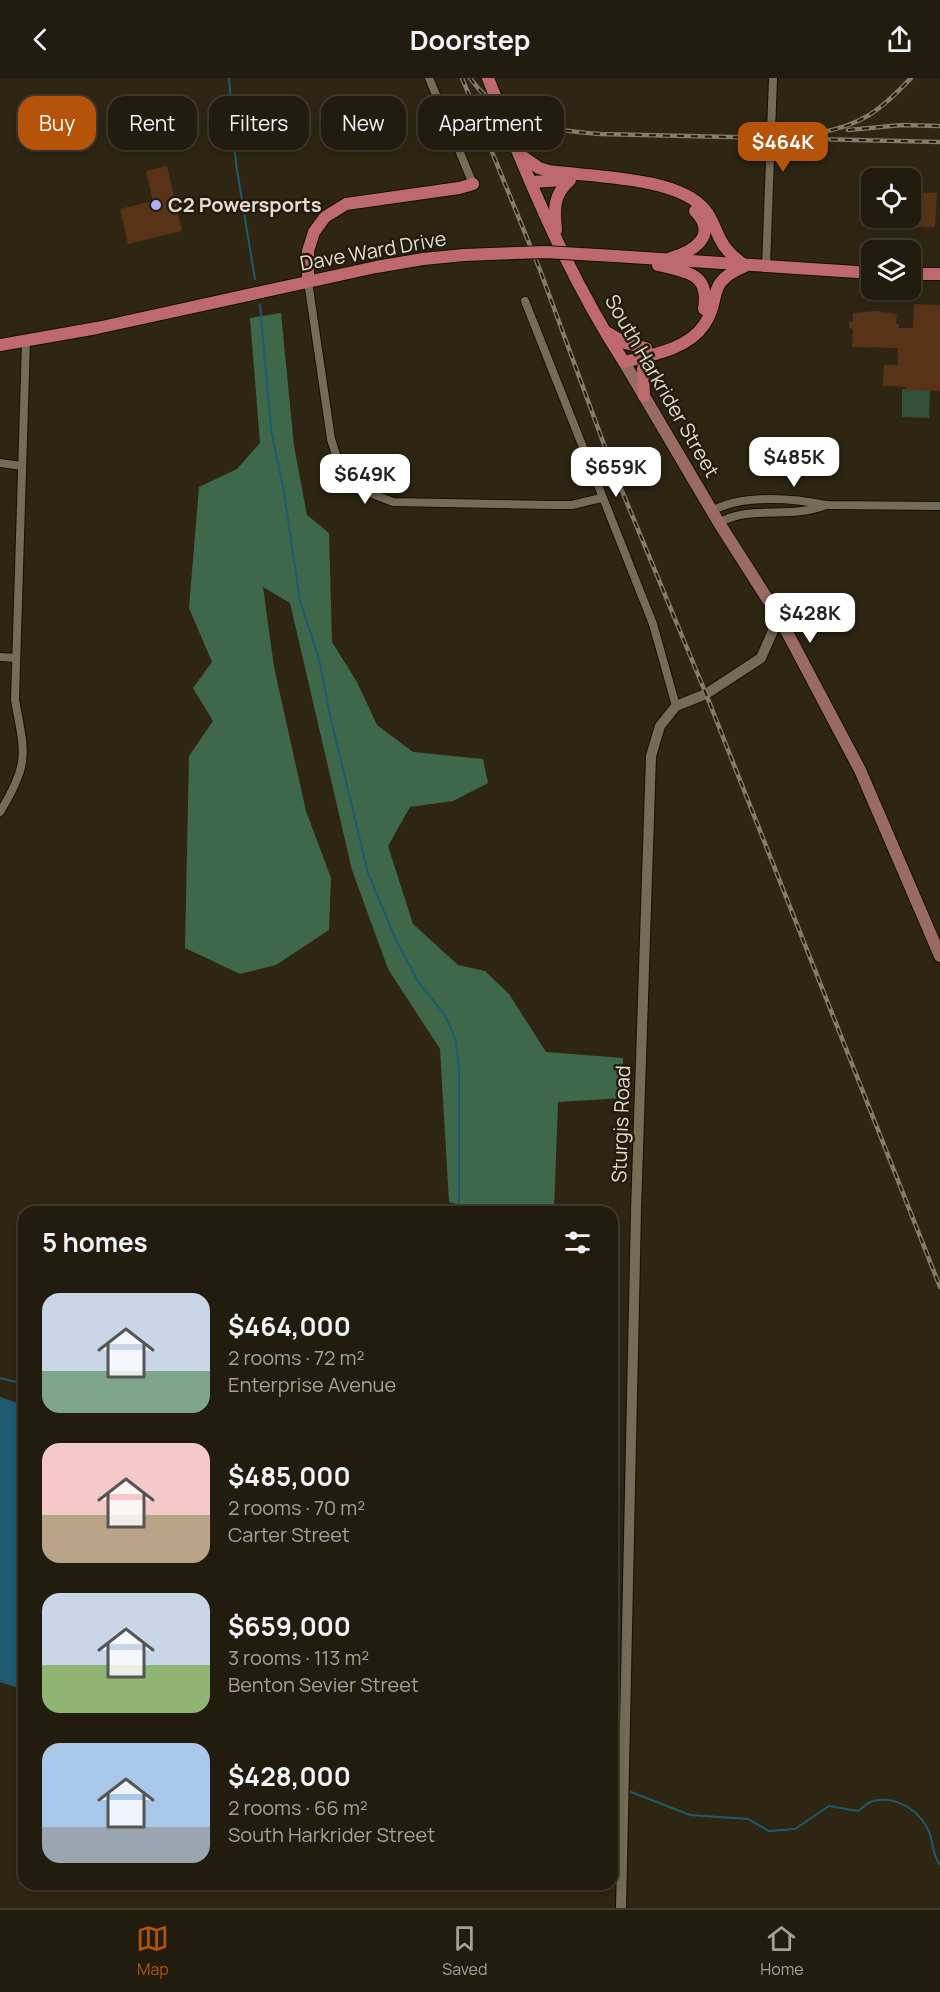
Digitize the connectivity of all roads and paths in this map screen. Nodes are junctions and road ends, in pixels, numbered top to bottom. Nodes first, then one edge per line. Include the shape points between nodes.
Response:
1 (429, 78) edge
2 (488, 78) edge
3 (773, 78) edge
4 (518, 153) junction
5 (568, 177) junction
6 (530, 179) junction
7 (473, 184) joint
8 (557, 238) junction
9 (631, 257) junction
10 (667, 260) junction
11 (745, 266) junction
12 (766, 267) junction
13 (861, 272) edge
14 (921, 274) edge
15 (940, 274) edge
16 (308, 281) junction
17 (525, 301) dead end
18 (606, 332) junction
19 (0, 340) edge
20 (20, 341) junction
21 (0, 345) edge
22 (647, 352) junction
23 (622, 358) junction
24 (644, 396) junction
25 (0, 463) edge
26 (22, 466) junction
27 (601, 498) junction
28 (826, 505) junction
29 (940, 506) edge
30 (712, 511) junction
31 (719, 523) junction
32 (779, 617) junction
33 (0, 657) edge
34 (16, 658) junction
35 (676, 706) junction
36 (0, 812) edge
37 (940, 956) edge
38 (621, 1908) edge

1 - 7 street
2 - 4 main road, South Harkrider Street
3 - 12 street
4 - 5 main road via 540,168
4 - 6 main road, South Harkrider Street
5 - 6 main road
5 - 8 main road via 554,205
5 - 10 main road via 633,187 694,210 705,226 703,236 688,253
5 - 11 main road via 611,176 681,194 704,208 727,250
6 - 8 main road, South Harkrider Street
7 - 16 main road via 346,204 325,217 314,232 308,251
8 - 18 main road, South Harkrider Street
9 - 10 main road, Dave Ward Drive
9 - 16 main road, Dave Ward Drive, bridge via 545,252 464,255
9 - 22 main road via 696,276 706,297 696,324 685,334
10 - 11 main road, Dave Ward Drive
11 - 12 main road, Dave Ward Drive
11 - 22 main road via 728,273 719,285 705,324 695,335 667,350
12 - 13 main road, Dave Ward Drive
14 - 15 main road
16 - 20 main road, Dave Ward Drive
16 - 27 street via 331,439 342,469 359,487 383,500 409,504 572,505
17 - 27 street
18 - 22 main road
18 - 23 main road, South Harkrider Street
19 - 20 main road, Dave Ward Drive
20 - 21 main road, Dave Ward Drive
20 - 26 street
22 - 23 main road
22 - 24 main road
23 - 24 main road, South Harkrider Street
24 - 30 main road, South Harkrider Street
25 - 26 street
26 - 34 street
27 - 35 street via 653,624
28 - 29 street
28 - 30 street via 810,501 739,500
28 - 31 street via 794,514 732,516
30 - 31 main road, South Harkrider Street
31 - 32 main road, South Harkrider Street
32 - 35 street via 761,658 706,693
32 - 37 main road, South Harkrider Street via 860,770
33 - 34 street
34 - 36 street via 15,700 24,760 19,780
35 - 38 street, Sturgis Road via 660,726 651,756 636,1211

